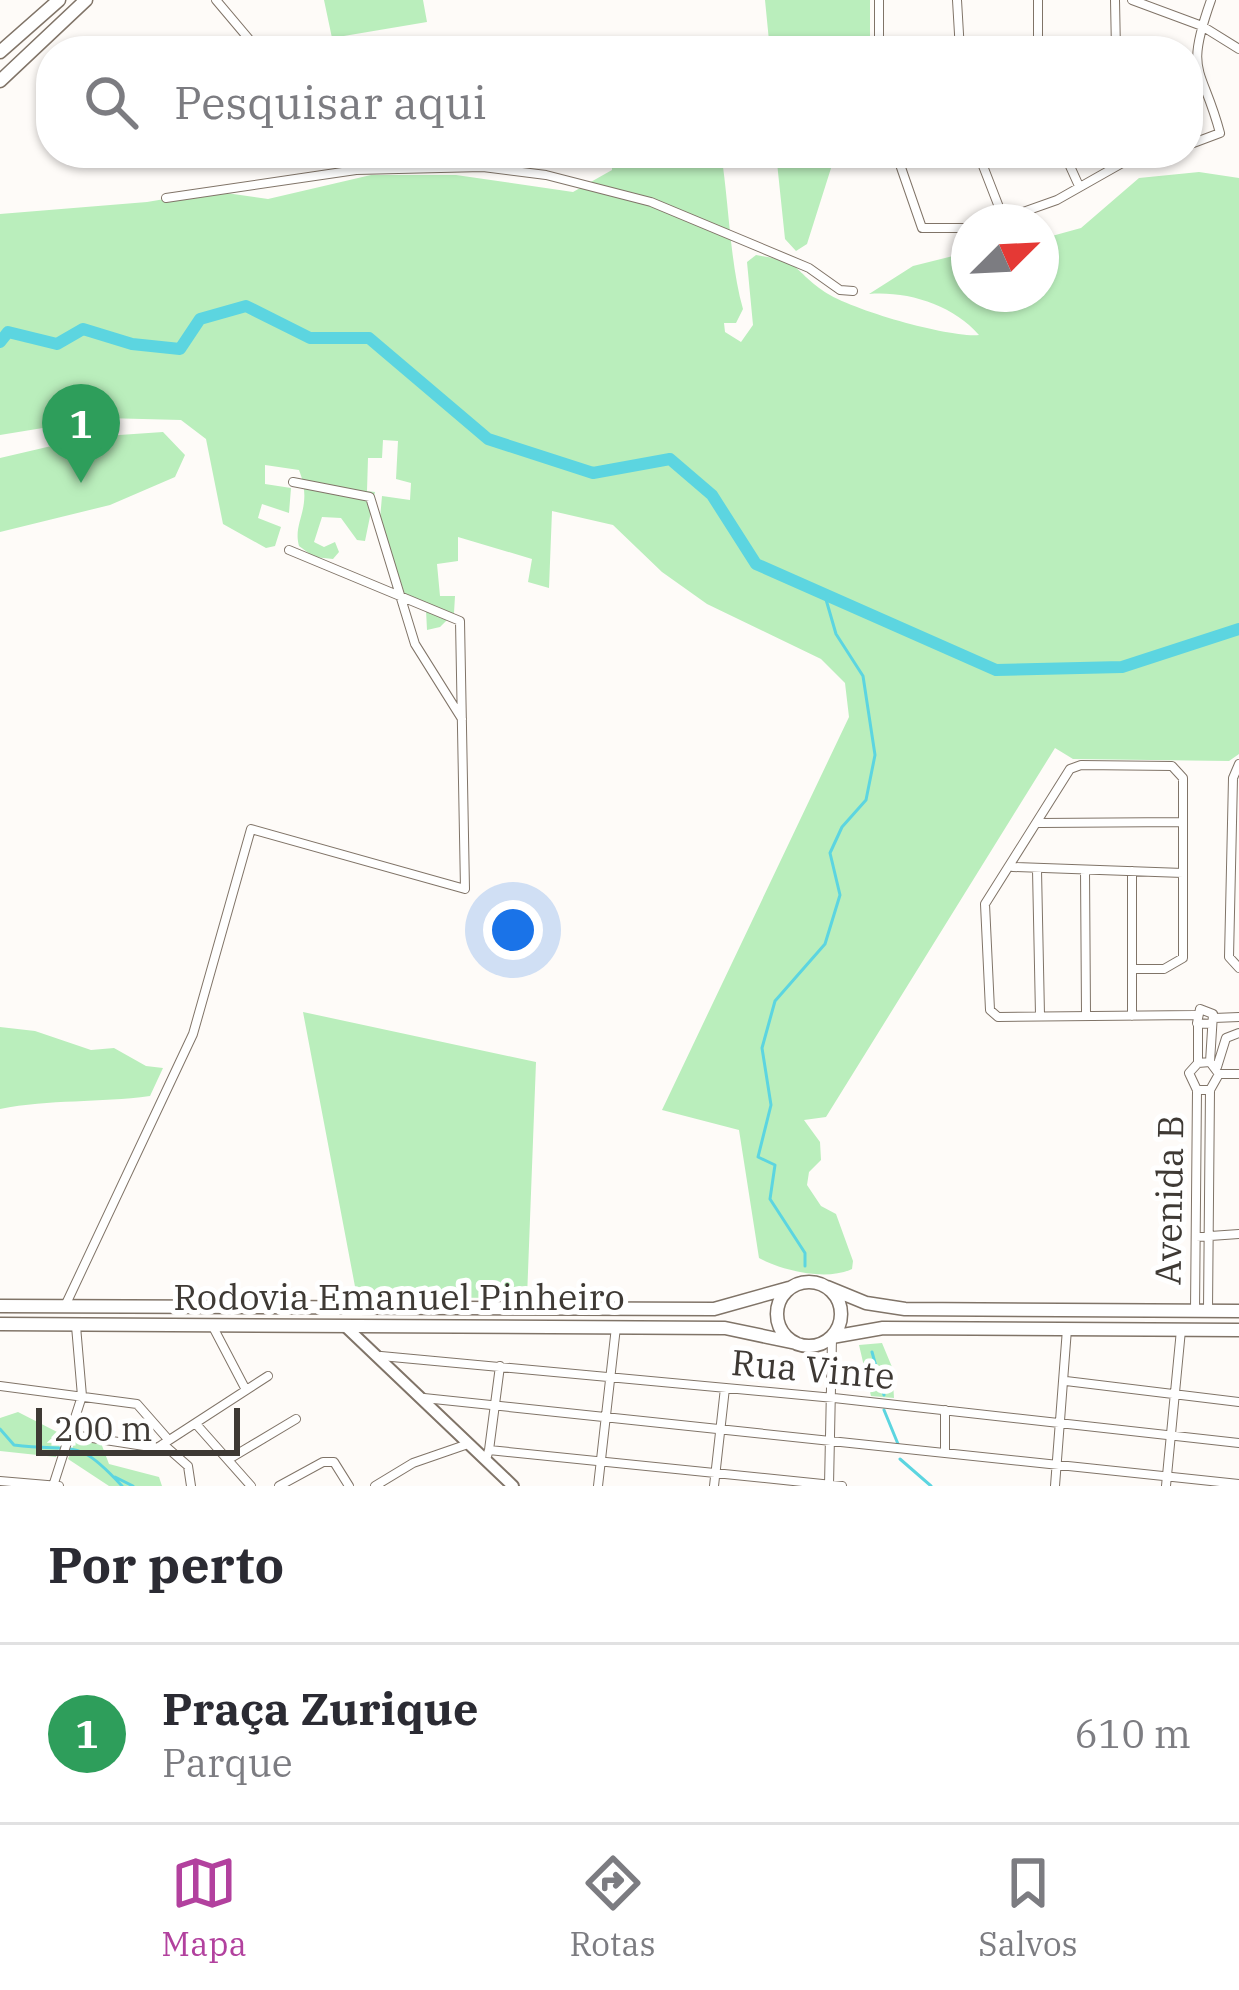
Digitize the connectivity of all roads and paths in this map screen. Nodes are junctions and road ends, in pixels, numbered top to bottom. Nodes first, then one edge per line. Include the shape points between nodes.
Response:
1 (86, 0) edge
2 (878, 0) edge
3 (957, 0) edge
4 (1038, 0) edge
5 (1115, 0) edge
6 (1132, 0) edge
7 (1211, 0) edge
8 (57, 1) edge
9 (218, 1) edge
10 (1202, 26) junction
11 (48, 36) edge
12 (247, 36) edge
13 (879, 36) edge
14 (959, 36) edge
15 (1038, 36) edge
16 (1116, 36) edge
17 (1200, 36) edge
18 (36, 47) edge
19 (1239, 49) edge
20 (0, 52) edge
21 (0, 81) edge
22 (1203, 89) edge
23 (1203, 139) edge
24 (441, 168) edge
25 (491, 168) edge
26 (901, 168) edge
27 (982, 168) edge
28 (1071, 168) edge
29 (1111, 168) edge
30 (356, 170) joint
31 (1079, 185) junction
32 (166, 198) dead end
33 (994, 204) edge
34 (1037, 204) edge
35 (951, 228) edge
36 (853, 291) dead end
37 (293, 482) dead end
38 (289, 550) dead end
39 (396, 595) junction
40 (464, 725) junction
41 (1239, 764) edge
42 (1183, 822) junction
43 (1039, 823) junction
44 (1013, 866) junction
45 (1236, 869) edge
46 (1037, 870) junction
47 (1085, 870) junction
48 (1132, 871) junction
49 (1183, 872) junction
50 (1239, 968) edge
51 (1133, 969) junction
52 (1086, 1014) junction
53 (1040, 1015) junction
54 (1132, 1016) junction
55 (1239, 1017) edge
56 (1196, 1019) junction
57 (1212, 1021) junction
58 (1239, 1033) edge
59 (1198, 1063) junction
60 (1215, 1068) junction
61 (1239, 1075) edge
62 (1197, 1090) junction
63 (1210, 1090) junction
64 (1239, 1234) edge
65 (1211, 1236) junction
66 (1196, 1237) junction
67 (827, 1287) junction
68 (789, 1288) junction
69 (0, 1306) edge
70 (64, 1307) junction
71 (1202, 1311) junction
72 (1239, 1311) edge
73 (0, 1324) edge
74 (76, 1326) junction
75 (345, 1326) junction
76 (213, 1327) junction
77 (616, 1327) junction
78 (386, 1328) junction
79 (1067, 1330) junction
80 (1181, 1330) junction
81 (1239, 1330) edge
82 (832, 1337) junction
83 (796, 1343) junction
84 (378, 1353) junction
85 (500, 1366) junction
86 (268, 1376) dead end
87 (610, 1376) junction
88 (1066, 1381) junction
89 (0, 1386) edge
90 (725, 1388) junction
91 (246, 1390) junction
92 (1175, 1395) junction
93 (82, 1396) junction
94 (834, 1398) junction
95 (424, 1399) junction
96 (1239, 1402) edge
97 (494, 1406) junction
98 (945, 1410) junction
99 (296, 1418) dead end
100 (605, 1420) junction
101 (196, 1424) junction
102 (1061, 1426) junction
103 (718, 1431) junction
104 (1169, 1437) junction
105 (165, 1440) junction
106 (832, 1442) junction
107 (70, 1444) junction
108 (470, 1444) junction
109 (1239, 1444) edge
110 (945, 1453) junction
111 (487, 1455) junction
112 (229, 1460) junction
113 (600, 1462) junction
114 (1058, 1467) junction
115 (715, 1474) junction
116 (0, 1481) edge
117 (1166, 1482) edge
118 (1239, 1484) edge
119 (829, 1485) edge
120 (55, 1486) edge
121 (190, 1486) edge
122 (251, 1486) edge
123 (279, 1486) edge
124 (350, 1486) edge
125 (375, 1486) edge
126 (513, 1486) edge
127 (598, 1486) edge
128 (714, 1486) edge
129 (842, 1486) edge
130 (1055, 1486) edge

1 - 11 main road
2 - 13 street
3 - 14 street
4 - 15 street
5 - 16 street
6 - 10 street
7 - 10 street
8 - 20 main road
9 - 12 street
10 - 17 street
10 - 19 street
18 - 21 main road
22 - 23 street via 1220,133
24 - 30 street
25 - 36 street via 651,202
26 - 35 street via 922,228
27 - 33 street
28 - 31 street
29 - 31 street
30 - 32 street
31 - 34 street
37 - 39 street via 370,497
38 - 39 street
39 - 40 street
39 - 40 street via 460,621
40 - 70 street via 465,889 250,829 192,1037
41 - 45 street
42 - 43 street
42 - 43 street via 1183,778 1172,766 1070,769
42 - 49 street
43 - 44 street
44 - 46 street
44 - 53 street via 986,904 990,1010 998,1017
45 - 50 street via 1229,958
46 - 47 street
46 - 53 street
47 - 48 street
47 - 52 street
48 - 49 street
48 - 51 street
49 - 51 street via 1183,958 1164,969
51 - 54 street
52 - 53 street
52 - 54 street
54 - 56 street
55 - 57 street
56 - 57 street
56 - 57 street via 1208,1008
56 - 59 street
57 - 60 street
58 - 60 street via 1226,1038
59 - 60 street, Avenida B
59 - 62 street, Avenida B via 1189,1080
60 - 61 street
60 - 63 street, Avenida B
62 - 63 street, Avenida B
62 - 66 street, Avenida B
63 - 65 street, Avenida B
64 - 65 street
65 - 66 street
65 - 71 street, Avenida B
66 - 71 street, Avenida B
67 - 68 main road via 808,1281
67 - 71 main road via 905,1309
67 - 82 main road via 842,1312
68 - 70 main road, Rodovia Emanuel Pinheiro via 714,1309
68 - 83 main road via 778,1319
69 - 70 main road, Rodovia Emanuel Pinheiro
71 - 72 main road
73 - 74 main road, Rodovia Emanuel Pinheiro
74 - 76 main road, Rodovia Emanuel Pinheiro
74 - 93 street
75 - 76 main road, Rodovia Emanuel Pinheiro
75 - 78 main road, Rodovia Emanuel Pinheiro
75 - 84 street
76 - 91 street
77 - 78 main road, Rodovia Emanuel Pinheiro
77 - 83 main road, Rodovia Emanuel Pinheiro via 743,1329
77 - 87 street
78 - 84 street via 374,1337
79 - 80 main road
79 - 82 main road via 883,1328
79 - 88 street
80 - 81 main road
80 - 92 street
82 - 83 main road
82 - 94 street
84 - 85 street, Rua Vinte
84 - 95 street
85 - 87 street, Rua Vinte
85 - 97 street
86 - 91 street
87 - 90 street, Rua Vinte
87 - 100 street
88 - 92 street
88 - 102 street
89 - 93 street
90 - 94 street, Rua Vinte
90 - 103 street
91 - 101 street
92 - 96 street
92 - 104 street
93 - 105 street via 136,1405
93 - 107 street
94 - 98 street, Rua Vinte
94 - 106 street
95 - 97 street
95 - 108 street
97 - 100 street
97 - 111 street
98 - 102 street, Rua Vinte
98 - 110 street
99 - 112 street
100 - 103 street
100 - 113 street
101 - 105 street
101 - 112 street
102 - 104 street, Rua Vinte
102 - 114 street
103 - 106 street
103 - 115 street
104 - 109 street, Rua Vinte
104 - 117 street
105 - 107 street via 157,1448
105 - 121 street via 188,1466
106 - 110 street
106 - 119 street
107 - 120 street
108 - 111 street
108 - 125 street
110 - 114 street
111 - 113 street
111 - 126 street
112 - 122 street
113 - 115 street
113 - 127 street
114 - 117 street
114 - 130 street
115 - 119 street
115 - 128 street
116 - 120 street
117 - 118 street
119 - 129 street
123 - 124 street via 323,1462 334,1462

